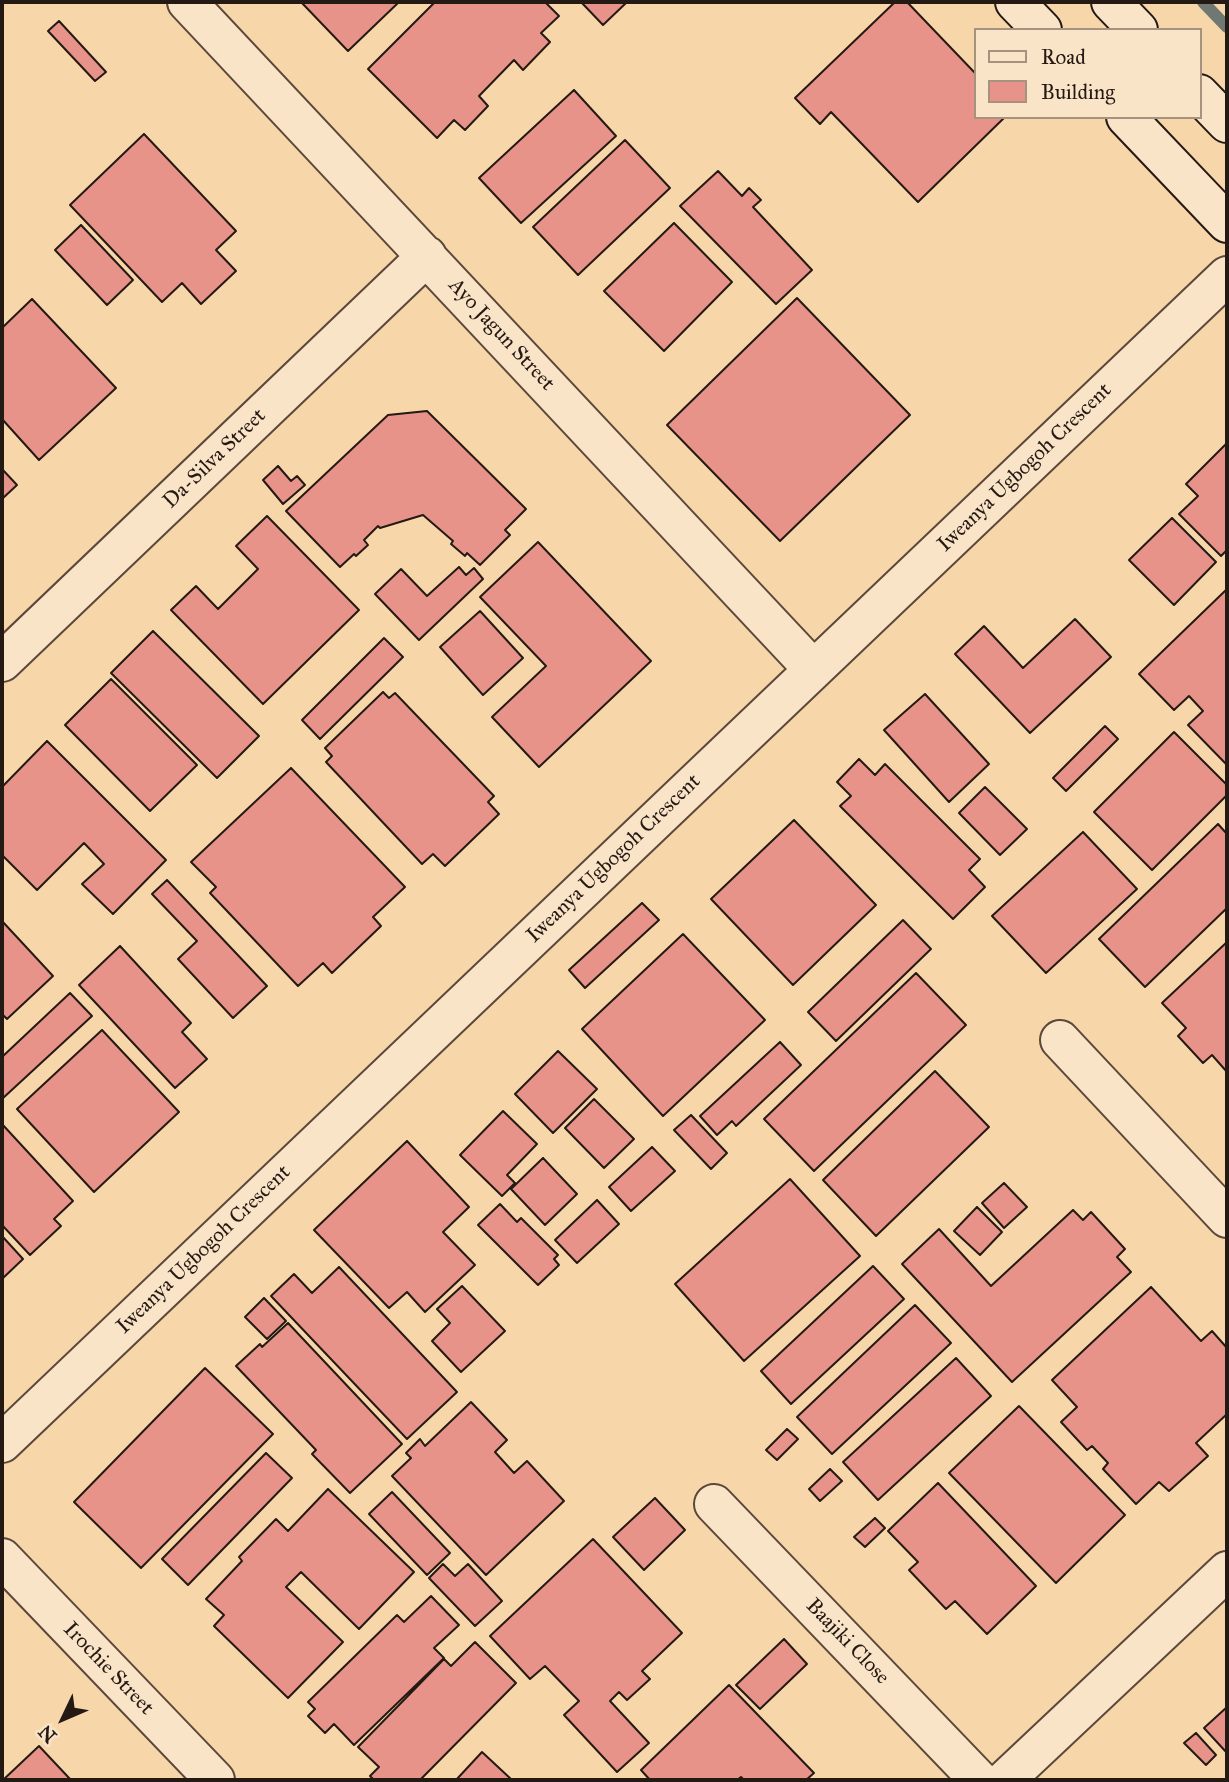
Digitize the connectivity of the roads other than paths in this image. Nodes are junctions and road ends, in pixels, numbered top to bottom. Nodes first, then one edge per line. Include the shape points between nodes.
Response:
1 (187, 2) edge
2 (1015, 2) edge
3 (1111, 2) edge
4 (1040, 28) edge
5 (1136, 28) edge
6 (1201, 96) edge
7 (1128, 119) edge
8 (1227, 122) edge
9 (1227, 223) edge
10 (427, 256) junction
11 (1227, 276) edge
12 (2, 663) edge
13 (813, 669) junction
14 (1060, 1040) dead end
15 (1227, 1218) edge
16 (2, 1443) edge
17 (714, 1504) dead end
18 (2, 1558) edge
19 (1227, 1571) edge
20 (215, 1780) edge
21 (979, 1780) edge
22 (1005, 1780) edge

1 - 10 street, Ayo Jagun Street
2 - 4 street
3 - 5 street
6 - 8 street
7 - 9 street
10 - 12 street, Da-Silva Street
10 - 13 street, Ayo Jagun Street
11 - 13 street, Iweanya Ugbogoh Crescent
13 - 16 street, Iweanya Ugbogoh Crescent
14 - 15 street
17 - 21 street, Baajiki Close
18 - 20 street, Irochie Street
19 - 22 street

